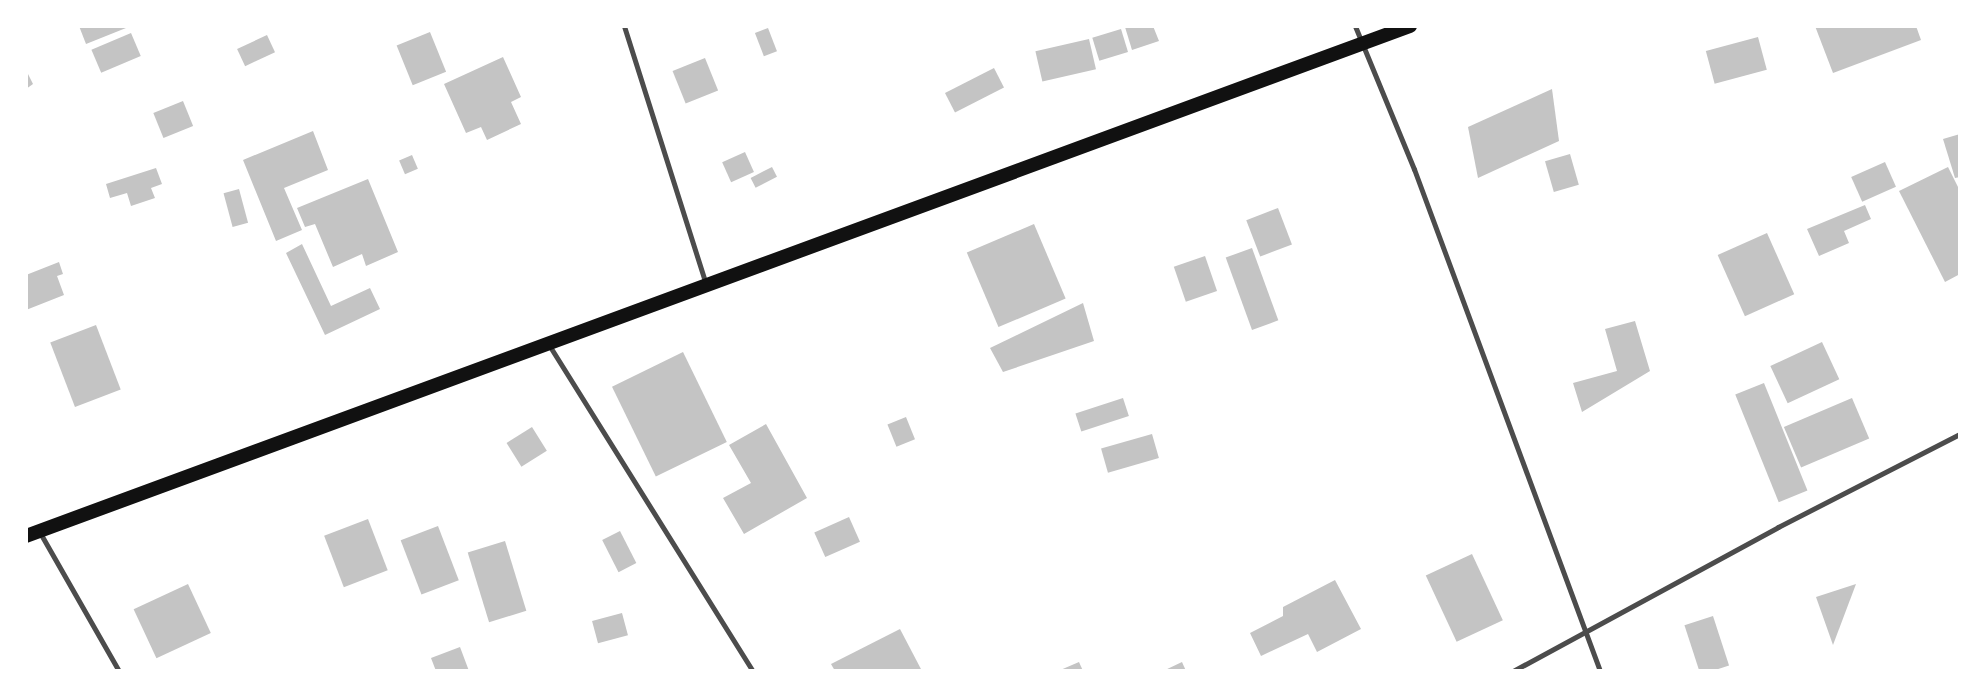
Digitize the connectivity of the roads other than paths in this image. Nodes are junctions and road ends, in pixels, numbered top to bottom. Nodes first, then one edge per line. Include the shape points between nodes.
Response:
1 (624, 26) edge
2 (1355, 26) edge
3 (1410, 26) edge
4 (1363, 44) junction
5 (707, 285) junction
6 (547, 342) junction
7 (1960, 434) edge
8 (32, 533) edge
9 (1584, 630) junction
10 (120, 671) edge
11 (753, 671) edge
12 (1513, 671) edge
13 (1600, 671) edge

1 - 5 street
2 - 4 street
3 - 4 highway
4 - 5 highway
4 - 9 street via 1414,169
5 - 6 highway
6 - 8 highway
6 - 11 street
7 - 9 street
8 - 10 street
9 - 12 street
9 - 13 street

